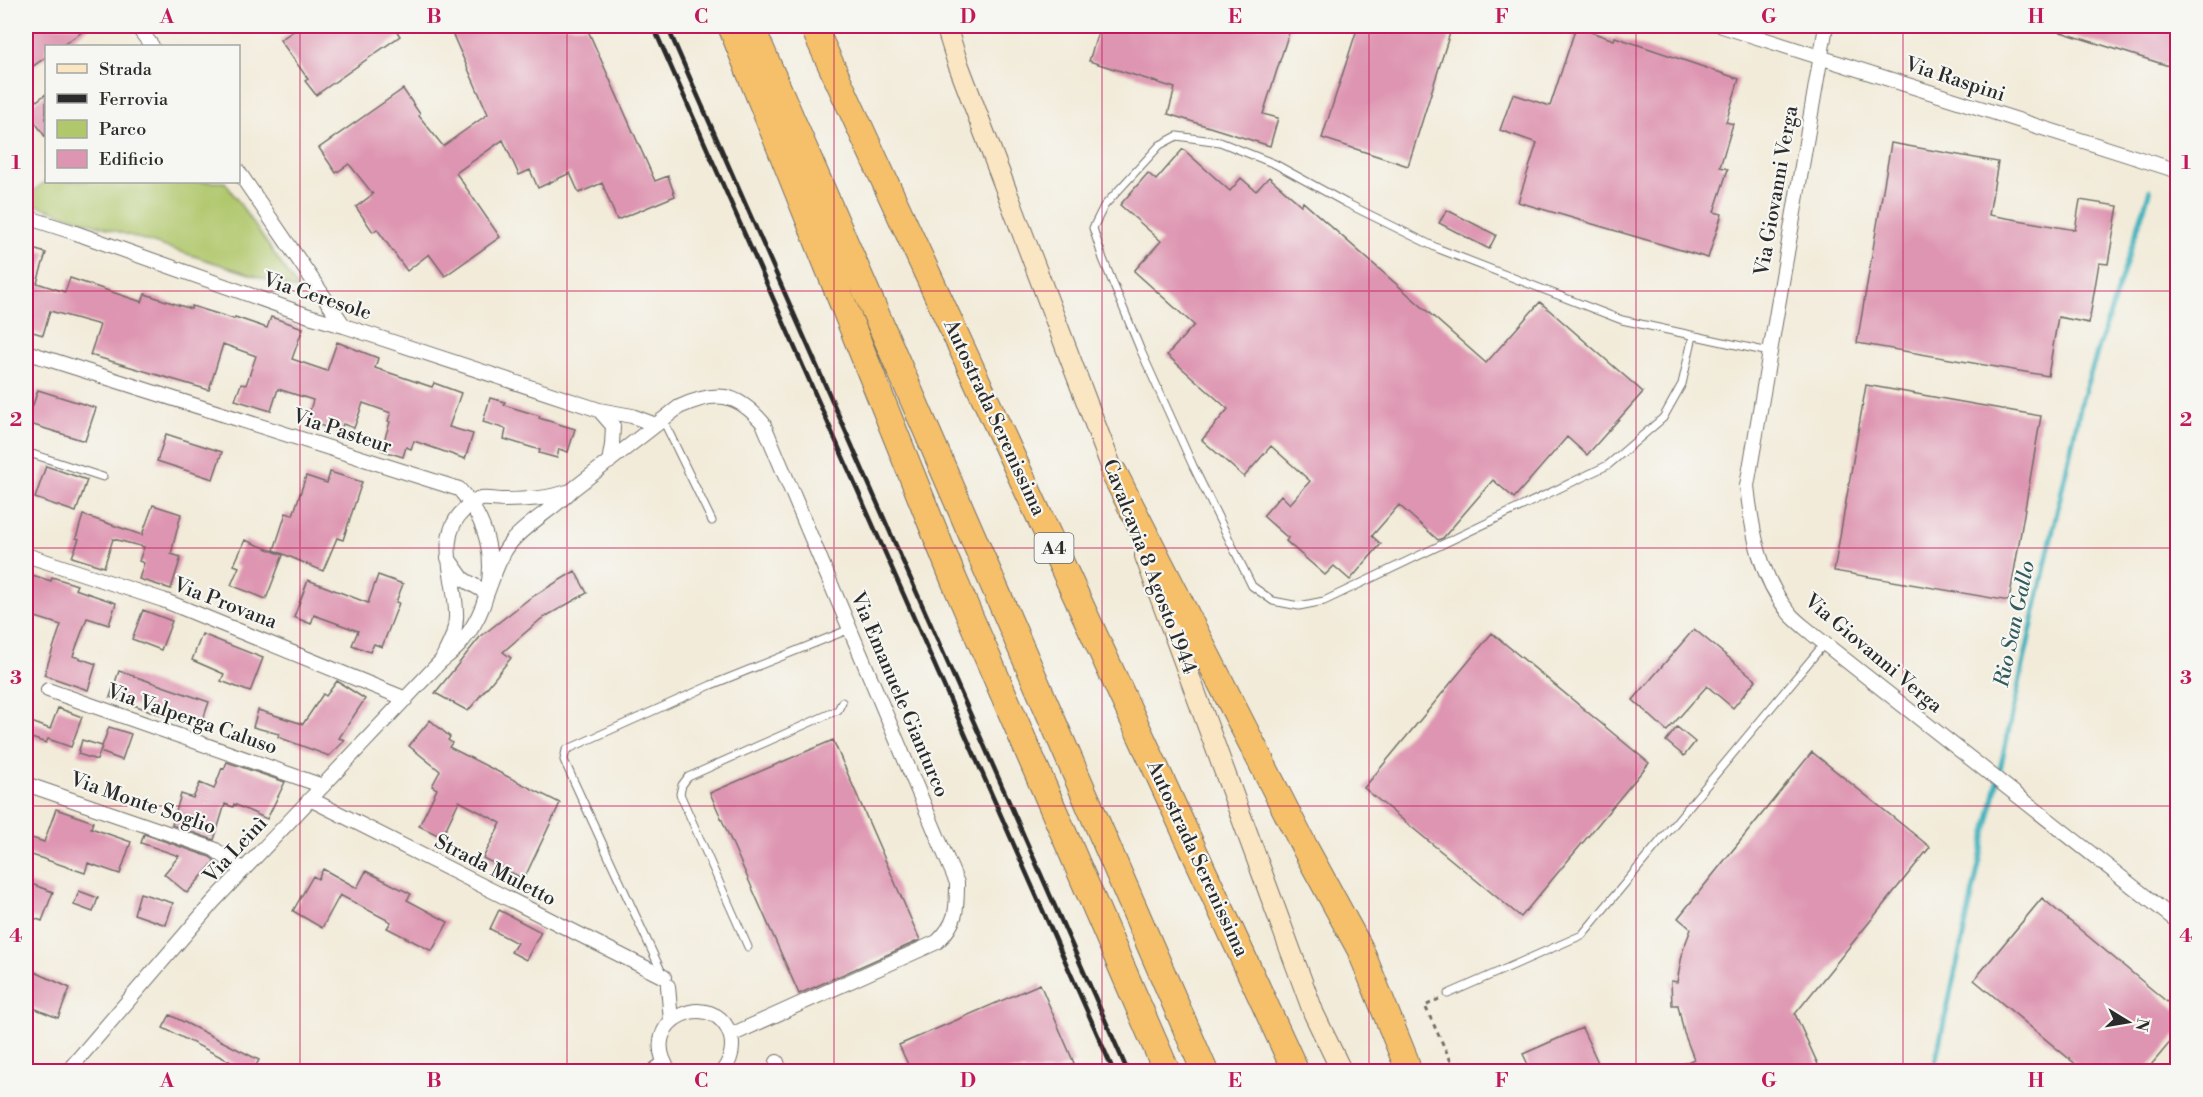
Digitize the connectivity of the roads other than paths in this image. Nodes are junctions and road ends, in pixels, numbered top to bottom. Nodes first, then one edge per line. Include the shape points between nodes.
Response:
1 (137, 26) edge
2 (731, 26) edge
3 (751, 26) edge
4 (813, 26) edge
5 (939, 26) edge
6 (946, 26) edge
7 (1722, 26) edge
8 (1826, 26) edge
9 (151, 45) edge
10 (1820, 58) junction
11 (957, 61) junction
12 (2178, 171) edge
13 (240, 174) edge
14 (26, 217) edge
15 (344, 326) junction
16 (1693, 336) junction
17 (26, 352) edge
18 (1769, 352) junction
19 (598, 410) junction
20 (660, 423) junction
21 (26, 452) edge
22 (609, 462) junction
23 (1114, 473) junction
24 (103, 477) dead end
25 (572, 490) junction
26 (471, 503) junction
27 (712, 521) dead end
28 (26, 555) edge
29 (448, 558) junction
30 (487, 593) junction
31 (851, 629) junction
32 (1824, 644) junction
33 (440, 662) junction
34 (48, 690) dead end
35 (406, 699) junction
36 (842, 702) dead end
37 (26, 784) edge
38 (323, 786) junction
39 (310, 799) junction
40 (243, 870) junction
41 (2178, 922) edge
42 (748, 947) dead end
43 (666, 981) junction
44 (1448, 994) road end
45 (687, 1012) junction
46 (671, 1021) junction
47 (730, 1035) junction
48 (667, 1067) edge
49 (68, 1071) edge
50 (652, 1071) edge
51 (722, 1071) edge
52 (1167, 1071) edge
53 (1205, 1071) edge
54 (1296, 1071) edge
55 (1342, 1071) edge
56 (1408, 1071) edge

1 - 9 street
2 - 52 highway via 954,580
3 - 53 highway
4 - 54 highway, Autostrada Serenissima / A4
5 - 11 main road, Cavalcavia 8 Agosto 1944
6 - 11 main road, Cavalcavia 8 Agosto 1944
7 - 10 street, Via Raspini
8 - 10 street, Via Giovanni Verga
10 - 12 street, Via Raspini
10 - 18 street, Via Giovanni Verga
11 - 23 main road, Cavalcavia 8 Agosto 1944
13 - 15 street
14 - 15 street, Via Ceresole
15 - 19 street, Via Ceresole
16 - 16 lane via 1622,320 1439,249 1275,164 1220,142 1177,135 1160,145 1104,206 1093,228 1141,351 1252,586 1273,601 1299,606 1324,602 1608,465 1663,418 1682,384
16 - 18 lane
17 - 26 street, Via Pasteur via 459,489
18 - 32 street, Via Giovanni Verga via 1747,486 1751,525 1769,583 1791,615
19 - 20 street, Via Ceresole
19 - 22 street via 613,426
20 - 22 street, Via Emanuele Gianturco
20 - 27 lane
20 - 31 street, Via Emanuele Gianturco via 679,407 714,396 732,398 763,423
21 - 24 lane
22 - 25 street
23 - 55 main road, Cavalcavia 8 Agosto 1944 via 1314,1014
23 - 56 highway via 1360,949
25 - 26 street via 549,498 481,499
25 - 30 street via 510,544
26 - 29 street via 452,525
26 - 30 street, Via Pasteur via 490,552 492,567
28 - 35 street, Via Provana via 163,600
29 - 30 street via 463,579
29 - 33 street via 456,628
30 - 33 street, Via Pasteur via 468,634
31 - 43 lane via 711,685 566,750 564,760
31 - 47 street, Via Emanuele Gianturco via 957,883 957,909 949,930 937,942
32 - 41 street, Via Giovanni Verga
32 - 44 lane via 1582,935
33 - 35 street, Via Leinì
34 - 38 street, Via Valperga Caluso
35 - 38 street, Via Leinì
36 - 42 lane via 838,710 688,777 682,785 680,794
37 - 40 street, Via Monte Soglio via 214,849
38 - 39 street, Via Leinì
39 - 40 street, Via Leinì
39 - 43 street, Strada Muletto
40 - 49 street, Via Leinì
43 - 45 street
43 - 46 street
45 - 46 street
45 - 47 street via 698,1011 718,1018
46 - 48 street via 661,1041
47 - 51 street via 731,1056
48 - 50 street

